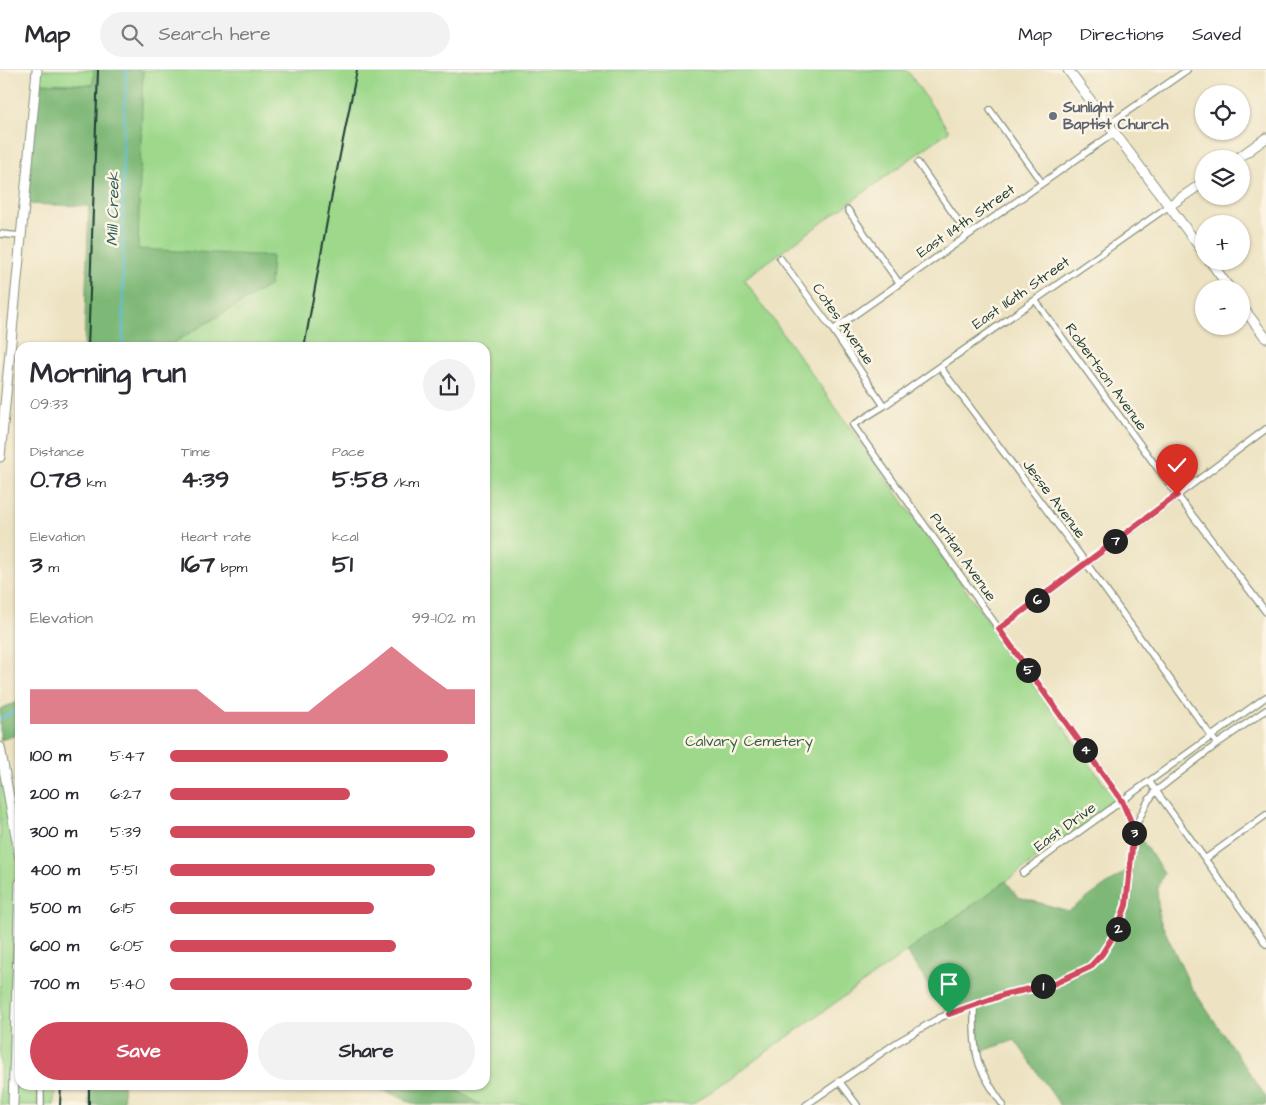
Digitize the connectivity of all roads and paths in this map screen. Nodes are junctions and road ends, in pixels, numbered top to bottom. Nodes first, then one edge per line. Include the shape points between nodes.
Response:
1 (37, 70) edge
2 (1068, 70) edge
3 (1188, 70) edge
4 (990, 110) dead end
5 (1111, 129) junction
6 (1266, 138) edge
7 (1249, 150) edge
8 (918, 162) dead end
9 (1042, 183) junction
10 (1195, 188) edge
11 (1169, 206) junction
12 (848, 210) dead end
13 (0, 234) edge
14 (968, 235) junction
15 (22, 236) junction
16 (1195, 241) edge
17 (780, 258) dead end
18 (899, 283) junction
19 (1035, 300) junction
20 (1250, 316) edge
21 (833, 330) junction
22 (1266, 338) edge
23 (940, 367) junction
24 (884, 406) junction
25 (853, 425) joint
26 (1266, 429) edge
27 (0, 457) edge
28 (1177, 495) junction
29 (1086, 563) junction
30 (1266, 612) edge
31 (999, 629) junction
32 (1266, 697) edge
33 (1266, 710) edge
34 (1212, 736) junction
35 (1217, 744) junction
36 (0, 746) edge
37 (1149, 781) junction
38 (1156, 791) junction
39 (1122, 801) junction
40 (1266, 816) edge
41 (1134, 829) junction
42 (15, 830) edge
43 (1204, 859) junction
44 (1023, 873) dead end
45 (1264, 936) edge
46 (1266, 944) edge
47 (974, 1004) junction
48 (15, 1036) edge
49 (840, 1081) junction
50 (41, 1090) edge
51 (1000, 1104) edge
52 (13, 1105) edge
53 (41, 1105) edge
54 (806, 1105) edge
55 (857, 1105) edge

1 - 15 main road
2 - 5 main road
3 - 5 street, East 114th Street
4 - 9 street
5 - 9 street, East 114th Street
5 - 11 main road
6 - 7 main road
8 - 14 street
9 - 14 street, East 114th Street
10 - 11 main road, East 116th Street
11 - 16 main road
11 - 19 street, East 116th Street
12 - 18 street
13 - 15 street
14 - 18 street, East 114th Street
15 - 27 main road
17 - 21 street, Cotes Avenue
18 - 21 street, East 114th Street
19 - 23 street, East 116th Street
19 - 28 street, Robertson Avenue
20 - 22 main road
21 - 24 street, Cotes Avenue
23 - 24 street, East 116th Street
23 - 29 street, Jesse Avenue
24 - 25 street, East 116th Street
25 - 31 street, Puritan Avenue
26 - 28 street
28 - 29 street
28 - 30 street, Robertson Avenue
29 - 31 street
29 - 34 street, Jesse Avenue
31 - 39 street, Puritan Avenue
32 - 34 street, East Drive
33 - 35 street
34 - 35 street, Jesse Avenue
34 - 37 street, East Drive
35 - 38 street
36 - 42 main road
37 - 38 street
37 - 39 street, East Drive
38 - 41 street
38 - 43 street
39 - 41 street, Puritan Avenue
39 - 44 street, East Drive
40 - 43 street
41 - 47 street via 1126,905 1117,930 1102,954 1090,967 1053,984
43 - 45 street
45 - 46 street
47 - 49 street via 938,1018
47 - 51 street via 981,1070
48 - 52 main road
49 - 54 street
49 - 55 street
50 - 53 street

